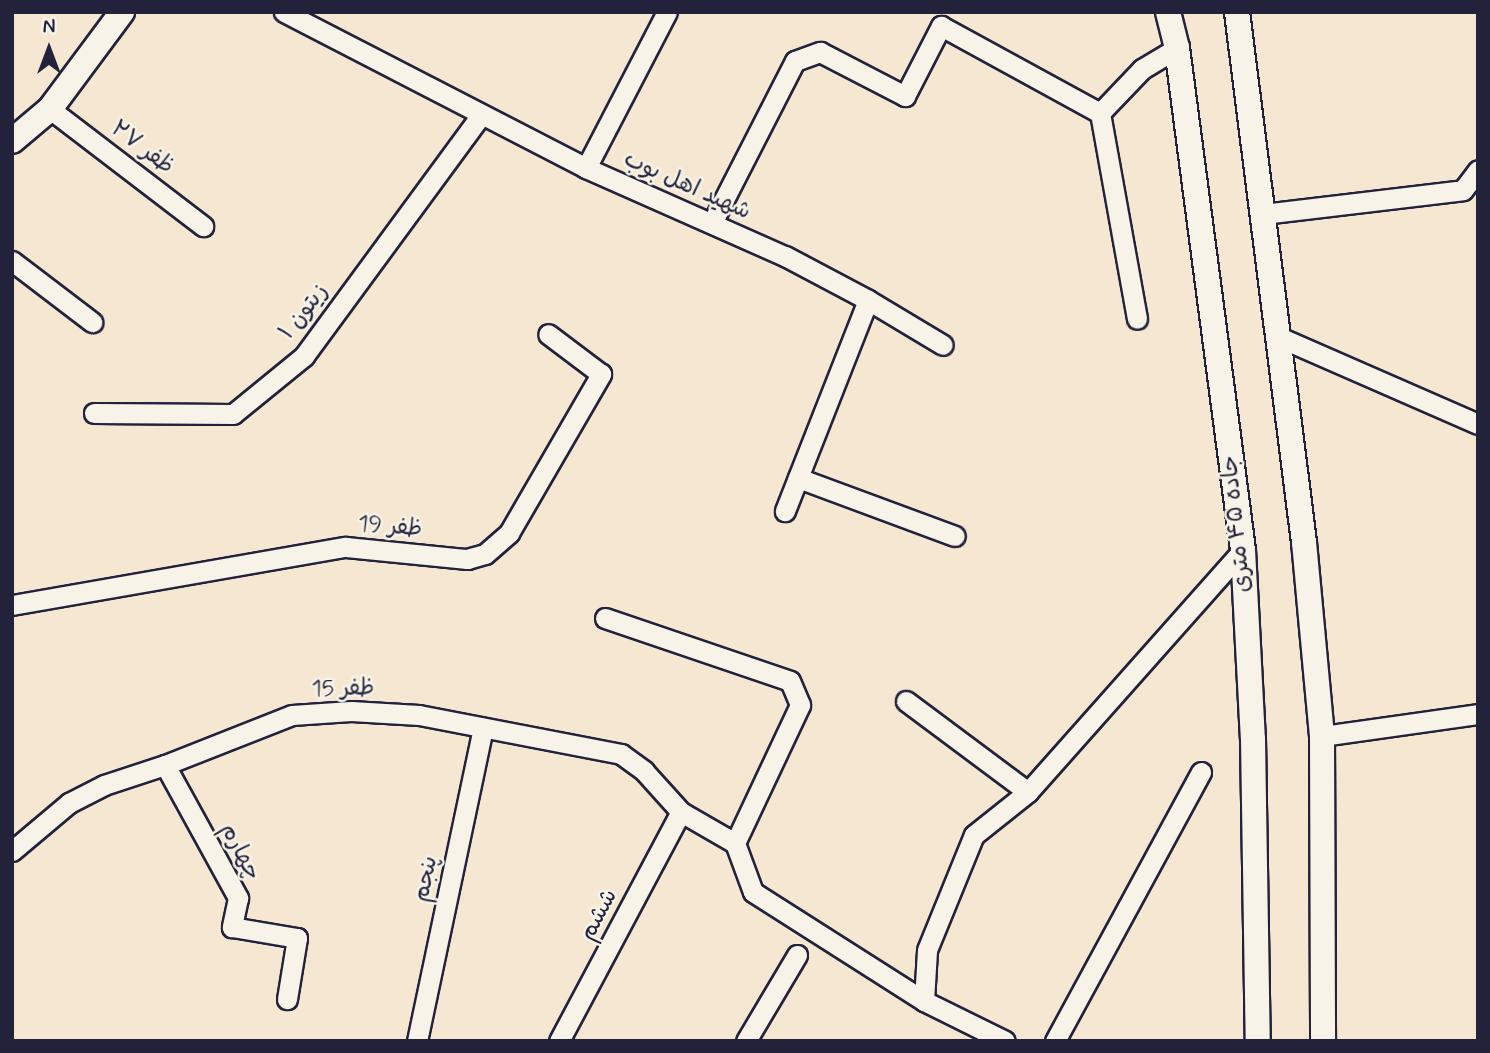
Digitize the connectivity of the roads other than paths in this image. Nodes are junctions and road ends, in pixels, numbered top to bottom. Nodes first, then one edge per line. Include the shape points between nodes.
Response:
1 (122, 12) edge
2 (284, 12) edge
3 (667, 12) edge
4 (1168, 12) edge
5 (1237, 12) edge
6 (1177, 48) junction
7 (50, 109) junction
8 (1100, 113) junction
9 (481, 114) junction
10 (12, 141) edge
11 (586, 169) junction
12 (1478, 170) edge
13 (1263, 215) junction
14 (712, 223) junction
15 (203, 226) dead end
16 (12, 261) edge
17 (868, 300) junction
18 (1137, 319) dead end
19 (92, 322) dead end
20 (548, 334) dead end
21 (1279, 337) junction
22 (943, 345) dead end
23 (94, 413) dead end
24 (1478, 424) edge
25 (798, 478) junction
26 (785, 511) dead end
27 (955, 536) dead end
28 (1242, 550) junction
29 (12, 605) edge
30 (605, 618) dead end
31 (906, 701) dead end
32 (1478, 714) edge
33 (483, 727) junction
34 (1322, 736) junction
35 (165, 765) junction
36 (1201, 772) dead end
37 (1028, 792) junction
38 (681, 812) junction
39 (735, 843) junction
40 (12, 851) edge
41 (797, 955) dead end
42 (287, 999) dead end
43 (924, 1001) junction
44 (417, 1041) edge
45 (559, 1041) edge
46 (746, 1041) edge
47 (1005, 1041) edge
48 (1055, 1041) edge
49 (1258, 1041) edge
50 (1323, 1041) edge

1 - 7 street
2 - 9 street, شهید اهل بوب
3 - 11 street
4 - 6 street, جاده ۴۵ متری
5 - 13 street
6 - 8 street via 1142,69
6 - 28 street, جاده ۴۵ متری
7 - 10 street
7 - 15 street, ظفر ۲۷
8 - 14 street via 941,26 905,96 820,51 795,61
8 - 18 street
9 - 11 street, شهید اهل بوب
9 - 23 street, زیتون ۱ via 304,356 233,414
11 - 14 street, شهید اهل بوب
12 - 13 street via 1463,190
13 - 21 street
14 - 17 street, شهید اهل بوب
16 - 19 street
17 - 22 street, شهید اهل بوب
17 - 25 street
20 - 29 street, ظفر 19 via 601,374 509,533 485,554 467,559 346,547
21 - 24 street
21 - 34 street
25 - 26 street
25 - 27 street
28 - 37 street
28 - 49 street, جاده ۴۵ متری via 1253,739
30 - 39 street via 790,681 800,705
31 - 37 street
32 - 34 street
33 - 35 street, ظفر 15 via 419,715 351,711 292,715
33 - 38 street, ظفر 15 via 621,754 644,771
33 - 44 street, پنجم
34 - 50 street
35 - 40 street, ظفر 15 via 104,785 69,803
35 - 42 street, چهارم via 238,898 232,927 297,938
36 - 48 street
37 - 43 street via 974,835 927,950
38 - 39 street, ظفر 15
38 - 45 street, ششم
39 - 43 street via 753,892
41 - 46 street
43 - 47 street

